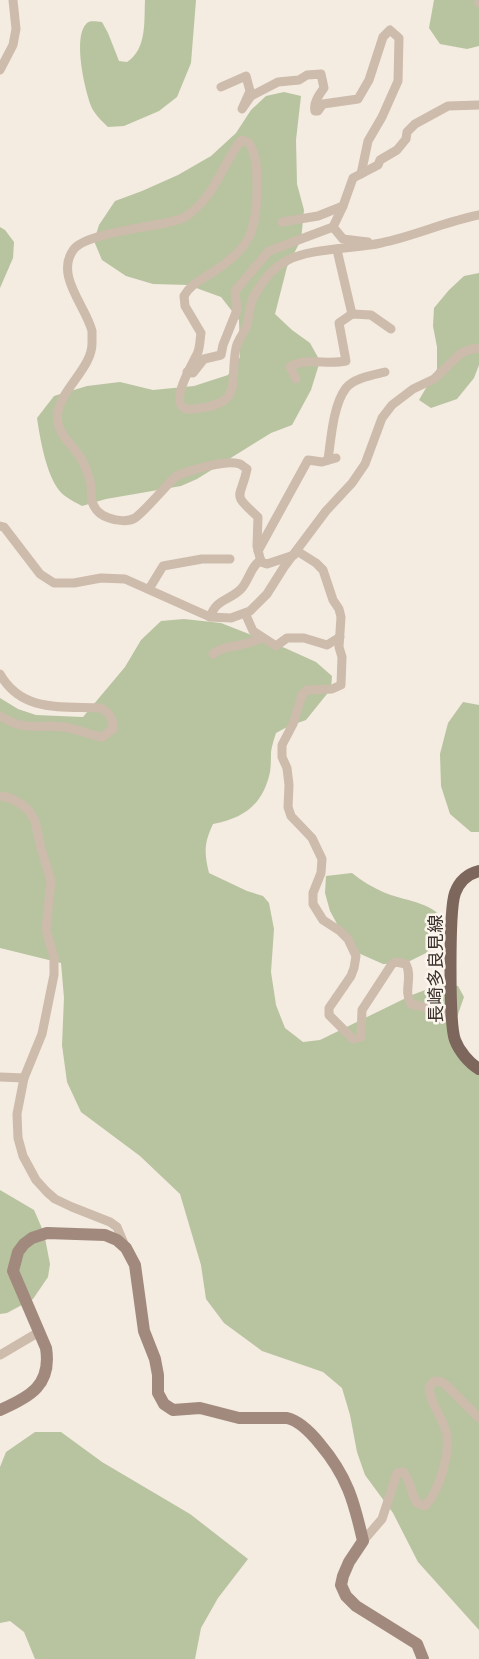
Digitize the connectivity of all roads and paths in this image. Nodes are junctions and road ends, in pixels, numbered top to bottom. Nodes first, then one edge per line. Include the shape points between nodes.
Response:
1 (13, 0) edge
2 (1, 68) edge
3 (221, 87) dead end
4 (479, 105) edge
5 (361, 174) junction
6 (343, 206) junction
7 (479, 215) edge
8 (282, 222) dead end
9 (333, 228) junction
10 (379, 244) junction
11 (337, 250) junction
12 (352, 314) junction
13 (391, 329) dead end
14 (479, 349) edge
15 (187, 372) junction
16 (385, 372) dead end
17 (296, 379) dead end
18 (0, 526) edge
19 (295, 553) junction
20 (259, 555) junction
21 (230, 560) dead end
22 (149, 589) junction
23 (245, 613) junction
24 (210, 617) junction
25 (340, 637) junction
26 (261, 638) junction
27 (213, 654) dead end
28 (0, 674) edge
29 (0, 716) edge
30 (0, 796) edge
31 (479, 871) edge
32 (451, 1010) junction
33 (479, 1069) edge
34 (0, 1077) edge
35 (24, 1078) junction
36 (126, 1248) junction
37 (39, 1332) junction
38 (0, 1355) edge
39 (0, 1410) edge
40 (479, 1418) edge
41 (363, 1541) junction
42 (423, 1659) edge

1 - 2 street via 16,29 13,45
3 - 5 street via 246,76 250,91 242,109 251,96 278,82 321,74 324,88 315,111 323,104 358,99 369,80 383,37 390,30 399,38 398,81 368,141
4 - 5 street via 448,106 415,124 397,150
5 - 6 street via 353,178
6 - 8 street via 318,216
6 - 9 street
7 - 10 street
9 - 10 street via 343,238
9 - 15 street via 269,251 235,290 237,310 221,355 204,359 193,373
10 - 11 street
11 - 12 street
11 - 15 street via 303,254 288,260 265,279 253,298 246,326 236,347 234,386 230,395 221,402 202,408 189,410 183,407 179,399
12 - 13 street via 370,315
12 - 17 street via 339,323 346,361 298,361 290,366
14 - 19 street via 461,353 434,379 413,389 392,405 379,423 365,464
15 - 20 street via 198,351 201,333 185,306 184,296 198,281 237,253 255,225 255,153 249,143 242,140 230,154 208,196 184,218 108,234 74,249 68,271 92,330 92,347 58,411 57,424 84,463 94,506 102,515 112,519 124,521 134,518 174,477 182,473 227,463 239,464 246,469 240,498 258,517
16 - 20 street via 346,387 338,404 332,459 322,462 308,460
18 - 22 street via 40,574 54,583 125,579
19 - 20 street via 267,564
19 - 23 street via 260,602
19 - 25 street via 323,570 339,609
20 - 24 street via 246,582 219,602
21 - 22 street via 202,559 163,566
22 - 24 street
23 - 24 street via 231,618
23 - 26 street via 253,631
25 - 26 street via 327,646 304,638 287,638 276,646
25 - 32 street via 341,685 332,689 307,690 302,695 282,745 290,785 288,807 291,816 312,838 322,859 313,904 323,920 348,939 356,956 351,976 329,1008 329,1015 353,1039 361,1037 362,1010 396,962 406,964 409,970 407,997 411,1004
26 - 27 street via 251,644 220,649
28 - 29 street via 20,697 41,705 101,708 113,721 112,729 102,738 66,727 21,726
30 - 35 street via 21,804 35,821 51,881 46,930 54,957 54,975 42,1034
31 - 32 main road, 長崎多良見線 via 463,879 455,894
32 - 33 main road, 長崎多良見線 via 454,1040
34 - 35 street
35 - 36 street via 17,1114 18,1138 36,1180 55,1199 117,1227
36 - 37 street via 105,1235 47,1233 24,1244 18,1252 13,1271
36 - 41 street via 135,1265 144,1331 155,1359 161,1400 173,1410 192,1407 239,1418 294,1420 313,1436 346,1481
37 - 38 street
37 - 39 street via 48,1360 45,1377 39,1387 25,1398
40 - 41 street via 446,1385 434,1381 429,1388 430,1399 447,1434 445,1460 432,1499 425,1506 417,1503 409,1478 403,1472 396,1473 382,1518
41 - 42 street via 343,1576 341,1585 346,1596 356,1606 417,1644

